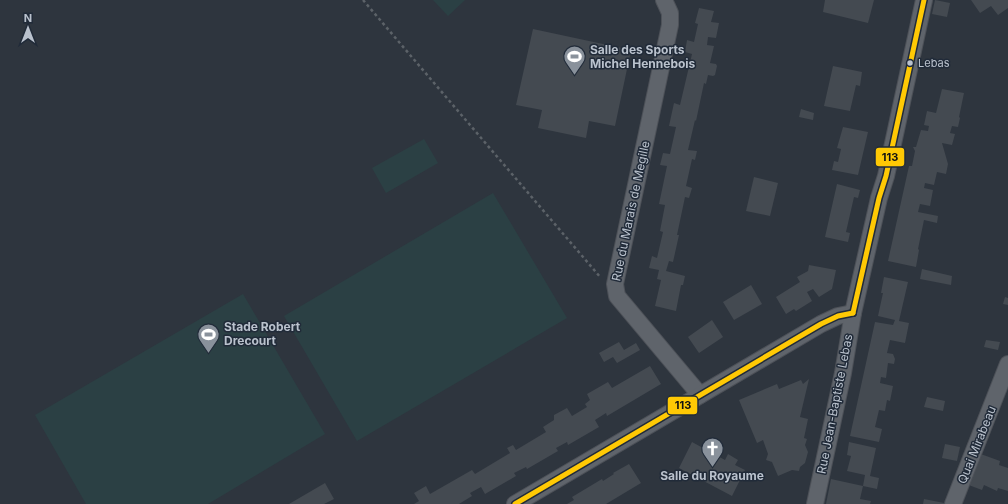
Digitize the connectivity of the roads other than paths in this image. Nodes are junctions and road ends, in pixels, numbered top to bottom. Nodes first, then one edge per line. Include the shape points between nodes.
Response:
1 (664, 0) edge
2 (924, 0) edge
3 (853, 313) junction
4 (1008, 364) edge
5 (700, 395) junction
6 (515, 504) edge
7 (814, 504) edge
8 (953, 504) edge

1 - 5 street, Rue du Marais de Megille via 670,13 670,25 615,277 615,291
2 - 3 street, Rue Jean-Baptiste Lebas
3 - 5 street via 838,316 821,324
3 - 7 street, Rue Jean-Baptiste Lebas via 843,373
4 - 8 street, Quai Mirabeau
5 - 6 street

